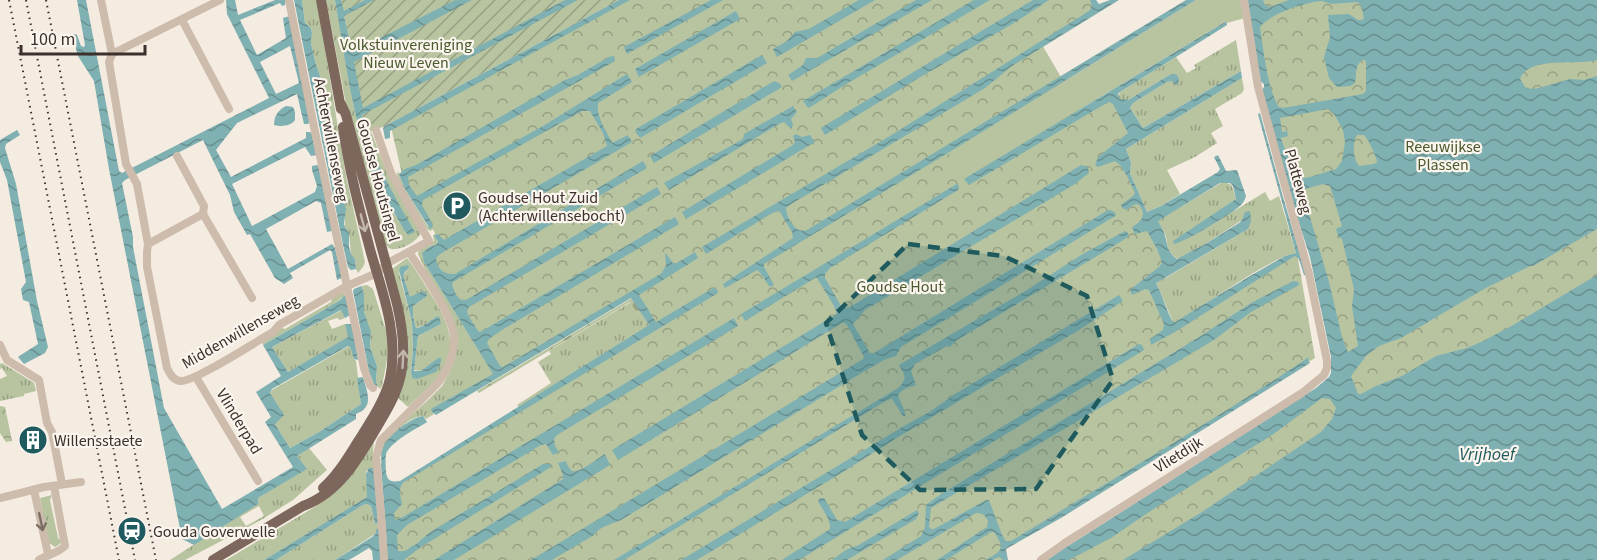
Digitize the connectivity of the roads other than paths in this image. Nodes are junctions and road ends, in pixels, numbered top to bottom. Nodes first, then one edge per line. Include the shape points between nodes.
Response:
1 (101, 0) edge
2 (220, 0) edge
3 (289, 0) edge
4 (321, 0) edge
5 (1244, 0) edge
6 (182, 20) junction
7 (112, 54) junction
8 (341, 104) junction
9 (229, 109) dead end
10 (376, 130) dead end
11 (177, 156) dead end
12 (203, 214) junction
13 (148, 244) junction
14 (410, 252) junction
15 (386, 264) junction
16 (377, 273) junction
17 (347, 286) junction
18 (252, 298) dead end
19 (0, 345) edge
20 (1327, 368) joint
21 (196, 377) junction
22 (373, 388) dead end
23 (258, 481) dead end
24 (81, 482) dead end
25 (58, 485) junction
26 (34, 490) junction
27 (0, 498) edge
28 (303, 506) junction
29 (48, 554) junction
30 (39, 560) edge
31 (213, 560) edge
32 (384, 560) edge
33 (1041, 560) edge

1 - 7 street, Middenwillenseweg
2 - 6 street
3 - 17 street, Achterwillenseweg
4 - 8 main road, Goudse Houtsingel
5 - 20 street, Platteweg via 1258,87 1309,274
6 - 7 street
6 - 9 street
7 - 13 street, Middenwillenseweg via 126,164 137,184
8 - 15 main road, Goudse Houtsingel
8 -> 16 main road, Goudse Houtsingel via 351,177
10 - 14 street via 391,173 429,241
11 - 12 street via 204,206
12 - 13 street
12 - 18 street
13 - 21 street, Middenwillenseweg via 147,267 167,368 170,375 182,382
14 - 15 street
14 - 32 street via 443,308 454,333 453,347 445,374 381,440 376,457
15 - 16 street
28 -> 15 main road, Goudse Houtsingel via 326,494 342,479 394,399 404,355 402,329
16 - 17 street
16 - 28 main road, Goudse Houtsingel via 391,326 389,380 371,421 344,463
17 - 21 street, Middenwillenseweg
17 - 22 street, Achterwillenseweg via 364,368
19 - 25 street via 8,360 39,381 52,432
20 - 33 street, Vlietdijk via 1302,393
21 - 23 street, Vlinderpad
24 - 25 street
25 - 26 street
25 - 29 street via 65,546
26 - 27 street
26 -> 29 street
28 - 31 main road
29 - 30 street

